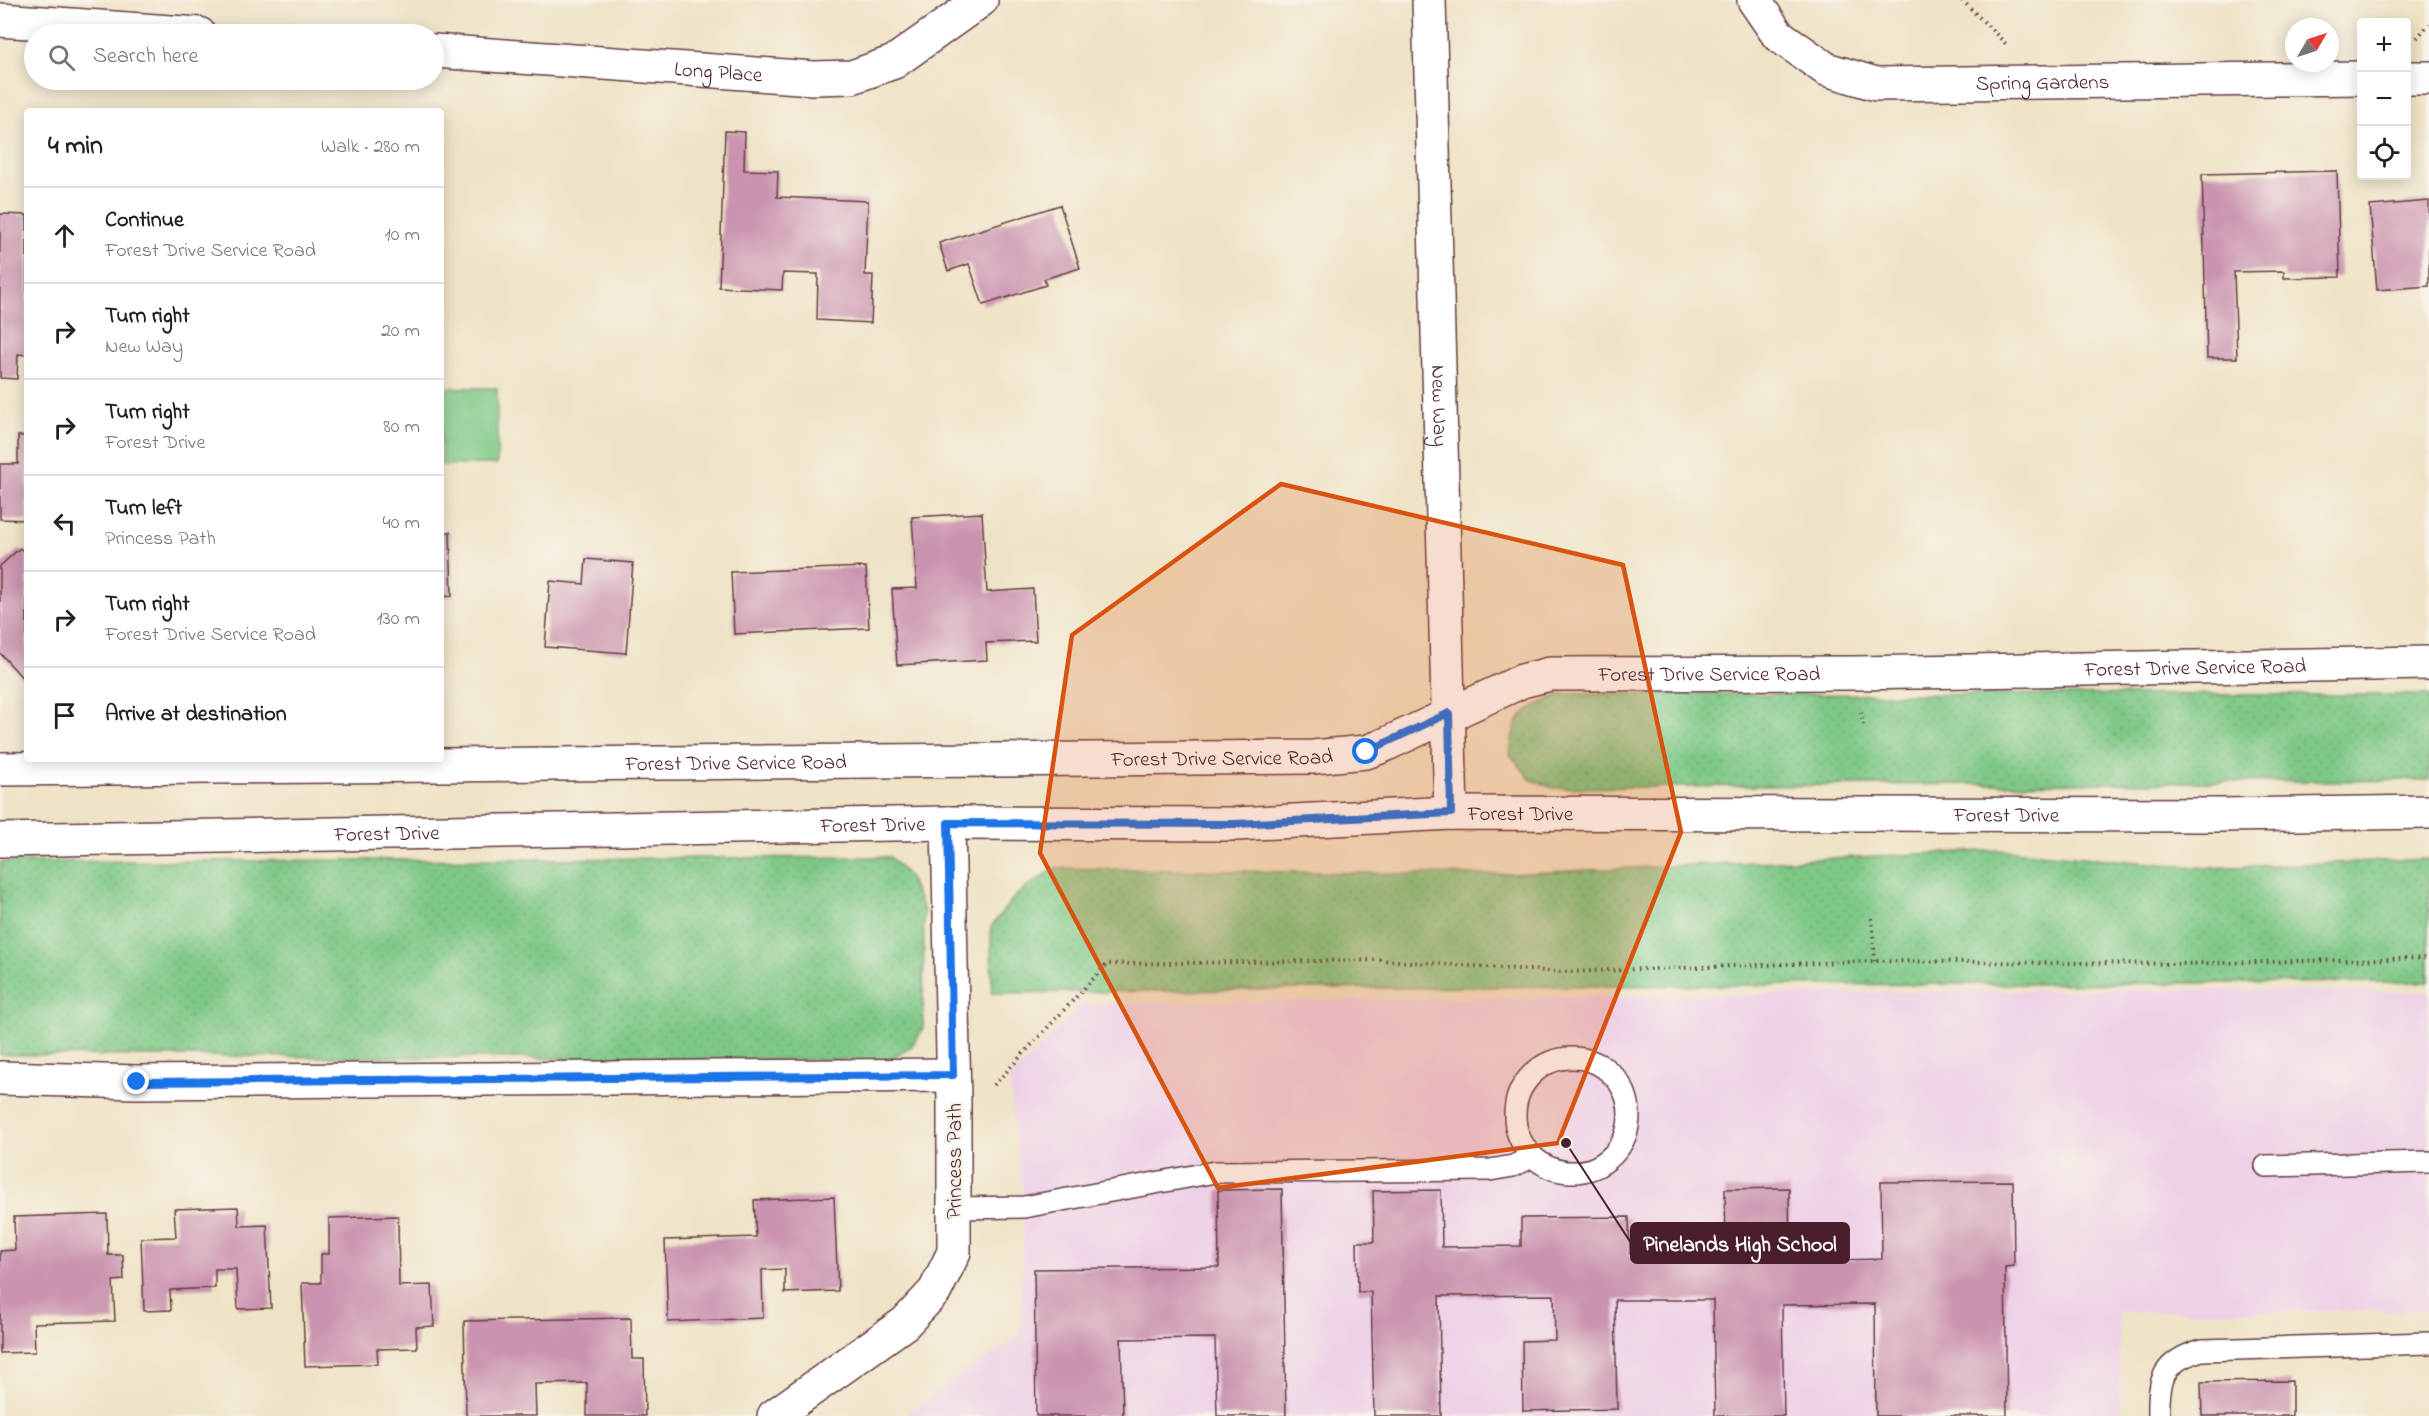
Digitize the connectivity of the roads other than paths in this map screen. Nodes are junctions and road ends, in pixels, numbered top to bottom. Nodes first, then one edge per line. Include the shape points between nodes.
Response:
1 (981, 0) edge
2 (1429, 0) edge
3 (1754, 0) edge
4 (0, 20) edge
5 (57, 24) edge
6 (444, 52) edge
7 (2357, 78) edge
8 (2411, 78) edge
9 (2429, 78) edge
10 (2429, 663) edge
11 (1449, 713) junction
12 (0, 769) edge
13 (2429, 812) edge
14 (1451, 813) junction
15 (948, 823) junction
16 (0, 840) edge
17 (953, 1075) junction
18 (0, 1078) edge
19 (1532, 1157) junction
20 (2429, 1162) edge
21 (2266, 1166) dead end
22 (955, 1208) junction
23 (2429, 1343) edge
24 (774, 1416) edge
25 (2159, 1416) edge

1 - 6 street, Long Place via 894,62 852,77 813,78
2 - 11 street, New Way
3 - 7 street, Spring Gardens via 1778,35 1826,69 1876,84
4 - 5 street
8 - 9 street
10 - 11 street, Forest Drive Service Road via 1550,674 1522,681
11 - 12 street, Forest Drive Service Road via 1366,752 1313,757
11 - 14 street, New Way
13 - 14 street, Forest Drive
14 - 15 street, Forest Drive via 1236,824
15 - 16 street, Forest Drive
15 - 17 street, Princess Path
17 - 18 street via 137,1082
17 - 22 street, Princess Path
19 - 19 lane via 1520,1142 1515,1125 1520,1090 1530,1075 1545,1064 1579,1058 1597,1063 1612,1074 1623,1088 1629,1124 1624,1141 1613,1156 1599,1166 1573,1173 1546,1167
19 - 22 lane via 1490,1170 1215,1172 1024,1207
20 - 21 lane
22 - 24 street, Princess Path via 954,1252 935,1291 905,1323
23 - 25 lane via 2202,1350 2179,1356 2164,1373 2158,1396

